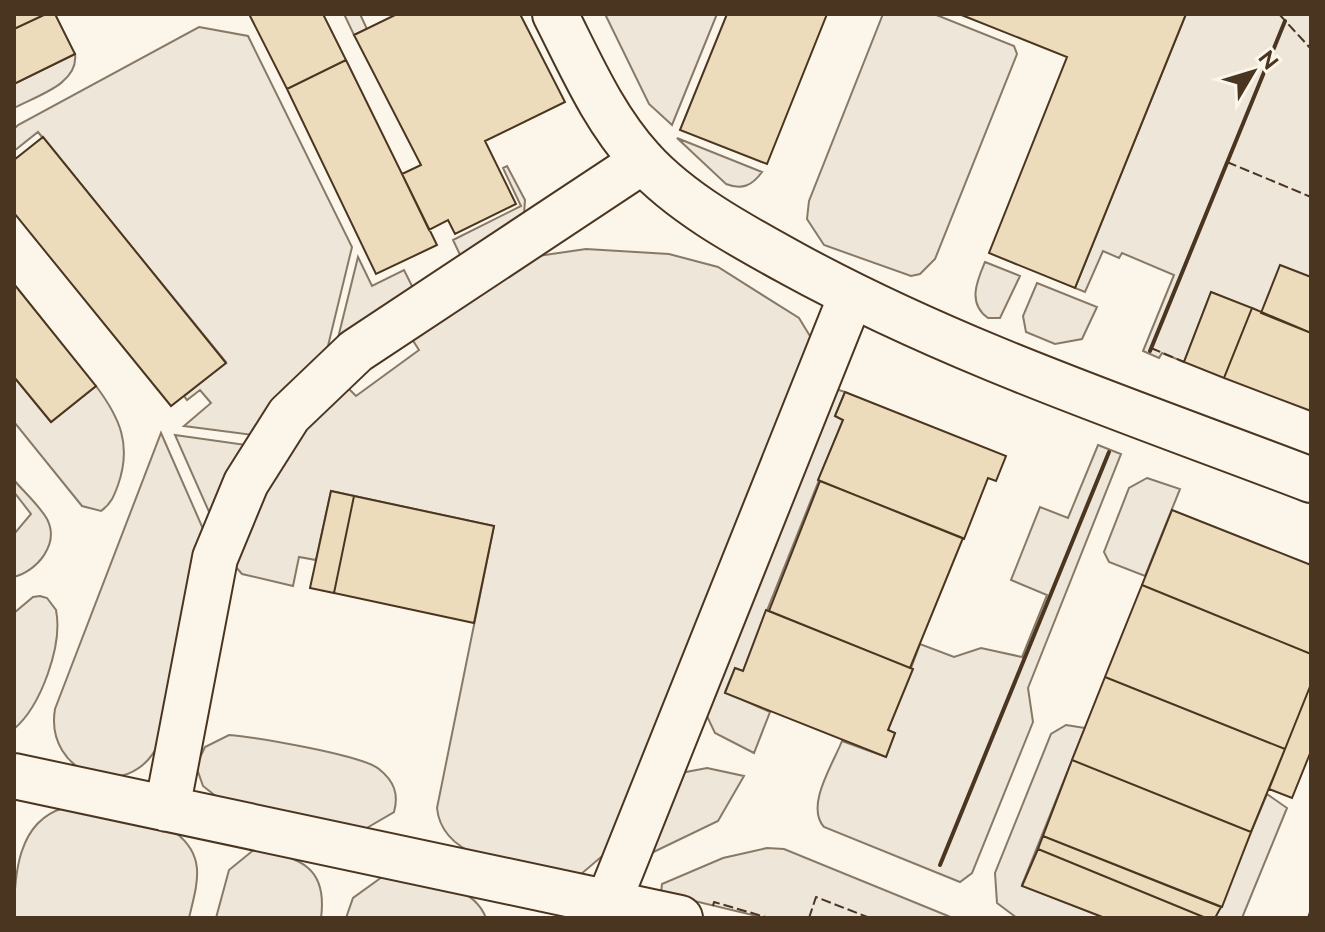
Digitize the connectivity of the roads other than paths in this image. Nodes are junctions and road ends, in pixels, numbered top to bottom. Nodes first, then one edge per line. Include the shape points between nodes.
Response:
1 (555, 14) edge
2 (643, 161) junction
3 (851, 296) junction
4 (1311, 480) edge
5 (14, 776) edge
6 (167, 809) junction
7 (608, 903) junction
8 (680, 918) edge

1 - 2 lane via 602,108
2 - 3 lane via 723,225
2 - 6 lane via 356,351 289,415 246,483 215,558
3 - 4 lane via 962,345
3 - 7 lane
5 - 6 lane
6 - 7 lane
7 - 8 lane

